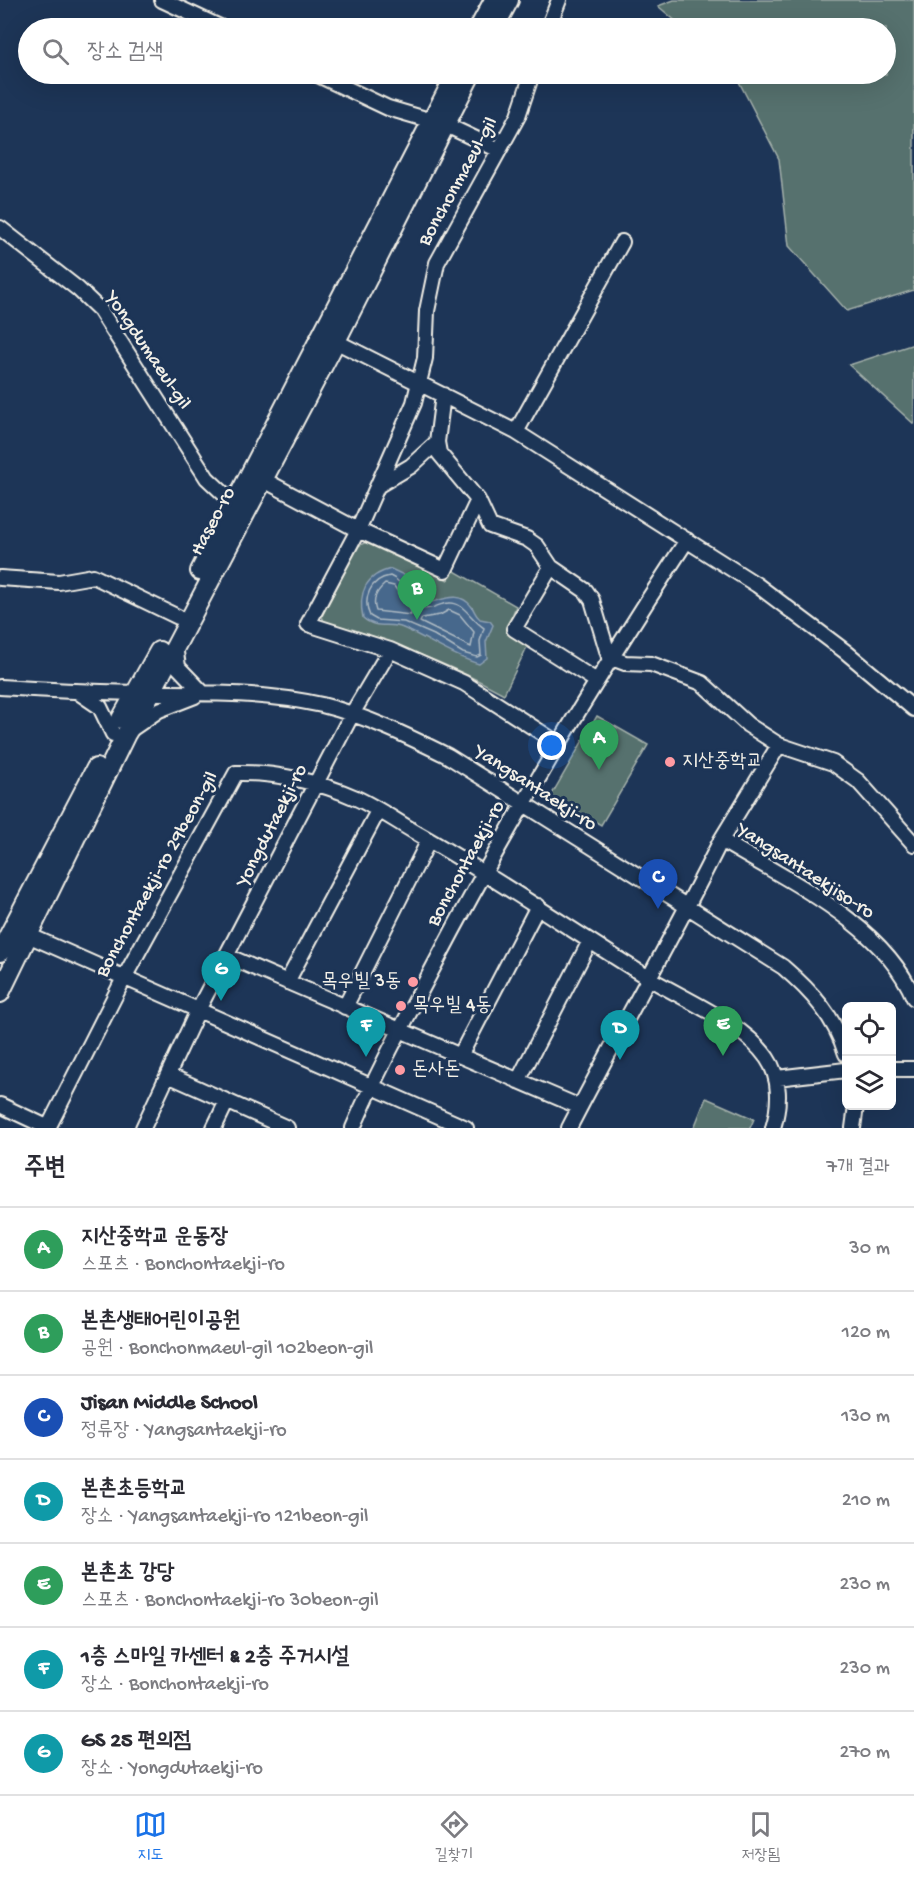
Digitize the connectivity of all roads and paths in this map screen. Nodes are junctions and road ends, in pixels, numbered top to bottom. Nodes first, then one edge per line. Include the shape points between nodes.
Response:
1 (162, 0) edge
2 (494, 0) edge
3 (508, 0) edge
4 (559, 0) edge
5 (201, 18) edge
6 (484, 18) edge
7 (499, 18) edge
8 (552, 18) edge
9 (337, 84) edge
10 (452, 84) edge
11 (464, 84) edge
12 (529, 84) edge
13 (439, 122) junction
14 (499, 150) junction
15 (0, 228) edge
16 (622, 242) dead end
17 (330, 338) junction
18 (420, 384) junction
19 (443, 395) junction
20 (516, 432) junction
21 (436, 442) junction
22 (262, 479) junction
23 (379, 485) junction
24 (478, 500) junction
25 (239, 508) junction
26 (358, 530) junction
27 (687, 540) junction
28 (551, 567) junction
29 (0, 578) edge
30 (178, 617) junction
31 (175, 645) junction
32 (390, 650) junction
33 (609, 657) junction
34 (595, 680) junction
35 (0, 687) edge
36 (76, 691) junction
37 (143, 693) junction
38 (203, 693) junction
39 (914, 709) edge
40 (352, 714) junction
41 (119, 734) junction
42 (559, 744) junction
43 (779, 745) junction
44 (316, 785) junction
45 (523, 804) junction
46 (378, 811) junction
47 (429, 840) junction
48 (721, 840) junction
49 (914, 844) edge
50 (484, 871) junction
51 (538, 906) junction
52 (687, 909) junction
53 (21, 932) junction
54 (590, 941) junction
55 (0, 952) edge
56 (227, 956) junction
57 (648, 977) junction
58 (124, 978) junction
59 (287, 982) junction
60 (0, 993) edge
61 (914, 998) edge
62 (345, 1006) junction
63 (198, 1010) junction
64 (400, 1030) junction
65 (842, 1044) edge
66 (460, 1056) junction
67 (896, 1069) edge
68 (914, 1069) edge
69 (842, 1070) edge
70 (168, 1075) junction
71 (777, 1078) junction
72 (518, 1081) junction
73 (371, 1086) junction
74 (227, 1101) junction
75 (0, 1105) edge
76 (580, 1107) junction
77 (855, 1110) edge
78 (48, 1128) edge
79 (143, 1128) edge
80 (214, 1128) edge
81 (287, 1128) edge
82 (353, 1128) edge
83 (466, 1128) edge
84 (569, 1128) edge
85 (773, 1128) edge
86 (853, 1128) edge

1 - 5 street
2 - 6 main road
3 - 7 main road
4 - 8 street
9 - 13 street via 388,108
10 - 13 main road, Haseo-ro
11 - 13 main road, Haseo-ro
12 - 14 street, Bonchonmaeul-gil via 518,116
13 - 14 street
13 - 17 main road, Haseo-ro
14 - 18 street, Bonchonmaeul-gil via 437,263 427,311
15 - 25 street, Yongdumaeul-gil via 100,310 207,478
16 - 20 street
17 - 18 street
17 - 22 main road, Haseo-ro
17 - 25 main road, Haseo-ro
18 - 19 street
18 - 23 street, Bonchonmaeul-gil
19 - 20 street
19 - 21 street
20 - 27 street
21 - 23 street via 411,466
21 - 24 street via 439,453
22 - 25 main road, Haseo-ro
22 - 26 street
23 - 26 street, Bonchonmaeul-gil
24 - 26 street via 446,570
24 - 28 street via 490,526 527,539 537,546
25 - 30 main road, Haseo-ro
25 - 31 main road, Haseo-ro
26 - 32 street, Bonchonmaeul-gil via 308,624
27 - 33 street, Bonchontaekji-ro
27 - 39 street via 757,585
28 - 33 street via 586,591 592,600
28 - 34 street via 514,630
29 - 30 street via 59,582 93,576
30 - 37 main road, Haseo-ro
31 - 37 main road, Haseo-ro
31 - 38 street via 178,667
32 - 40 street, Yongdutaekji-ro
32 - 42 street via 464,683
33 - 34 street, Bonchontaekji-ro
33 - 43 street via 625,663 651,664 702,683 748,725
34 - 42 street, Bonchontaekji-ro
35 - 36 street, Yangsantaekji-ro
36 - 37 street, Yangsantaekji-ro
36 - 41 street via 100,707
37 - 38 street, Yangsantaekji-ro
37 - 41 main road, Haseo-ro
38 - 40 street, Yangsantaekji-ro via 278,696
38 - 41 street via 159,710
40 - 44 street, Yongdutaekji-ro
40 - 45 street, Yangsantaekji-ro via 448,756
41 - 53 main road, Haseo-ro
42 - 45 street, Bonchontaekji-ro
43 - 48 street
43 - 49 street via 833,763 858,781
44 - 46 street, Bonchontaekji-ro 29beon-gil via 355,798
44 - 56 street, Yongdutaekji-ro
44 - 58 street, Bonchontaekji-ro 29beon-gil via 278,776 236,773
45 - 50 street, Bonchontaekji-ro
45 - 52 street, Yangsantaekji-ro
46 - 47 street, Bonchontaekji-ro 29beon-gil
46 - 59 street
47 - 50 street, Bonchontaekji-ro 29beon-gil
47 - 62 street
48 - 52 street, Yangsantaekjiso-ro
48 - 61 street, Yangsantaekjiso-ro via 829,906 874,941
50 - 51 street, Bonchontaekji-ro 29beon-gil
50 - 64 street, Bonchontaekji-ro
51 - 54 street, Bonchontaekji-ro 29beon-gil
51 - 66 street
52 - 57 street, Yangsantaekjiso-ro
52 - 65 street, Yangsantaekji-ro via 783,967 822,1004
53 - 55 main road, Haseo-ro
53 - 58 street
53 - 60 main road, Haseo-ro
54 - 57 street, Bonchontaekji-ro 29beon-gil
54 - 72 street
56 - 59 street
56 - 63 street, Yongdutaekji-ro
57 - 71 street, Bonchontaekji-ro 29beon-gil via 739,1031 766,1056
57 - 76 street, Yangsantaekjiso-ro
58 - 63 street
58 - 78 street, Bonchontaekji-ro 29beon-gil
59 - 62 street
62 - 64 street
63 - 70 street, Yongdutaekji-ro
63 - 73 street
64 - 66 street
64 - 73 street, Bonchontaekji-ro
66 - 72 street
67 - 68 street
69 - 71 street
70 - 74 street
70 - 79 street, Yongdutaekji-ro
71 - 85 street
72 - 76 street
73 - 82 street, Bonchontaekji-ro
73 - 83 street
74 - 80 street
74 - 81 street
75 - 78 street
76 - 84 street, Yangsantaekjiso-ro
77 - 86 street

